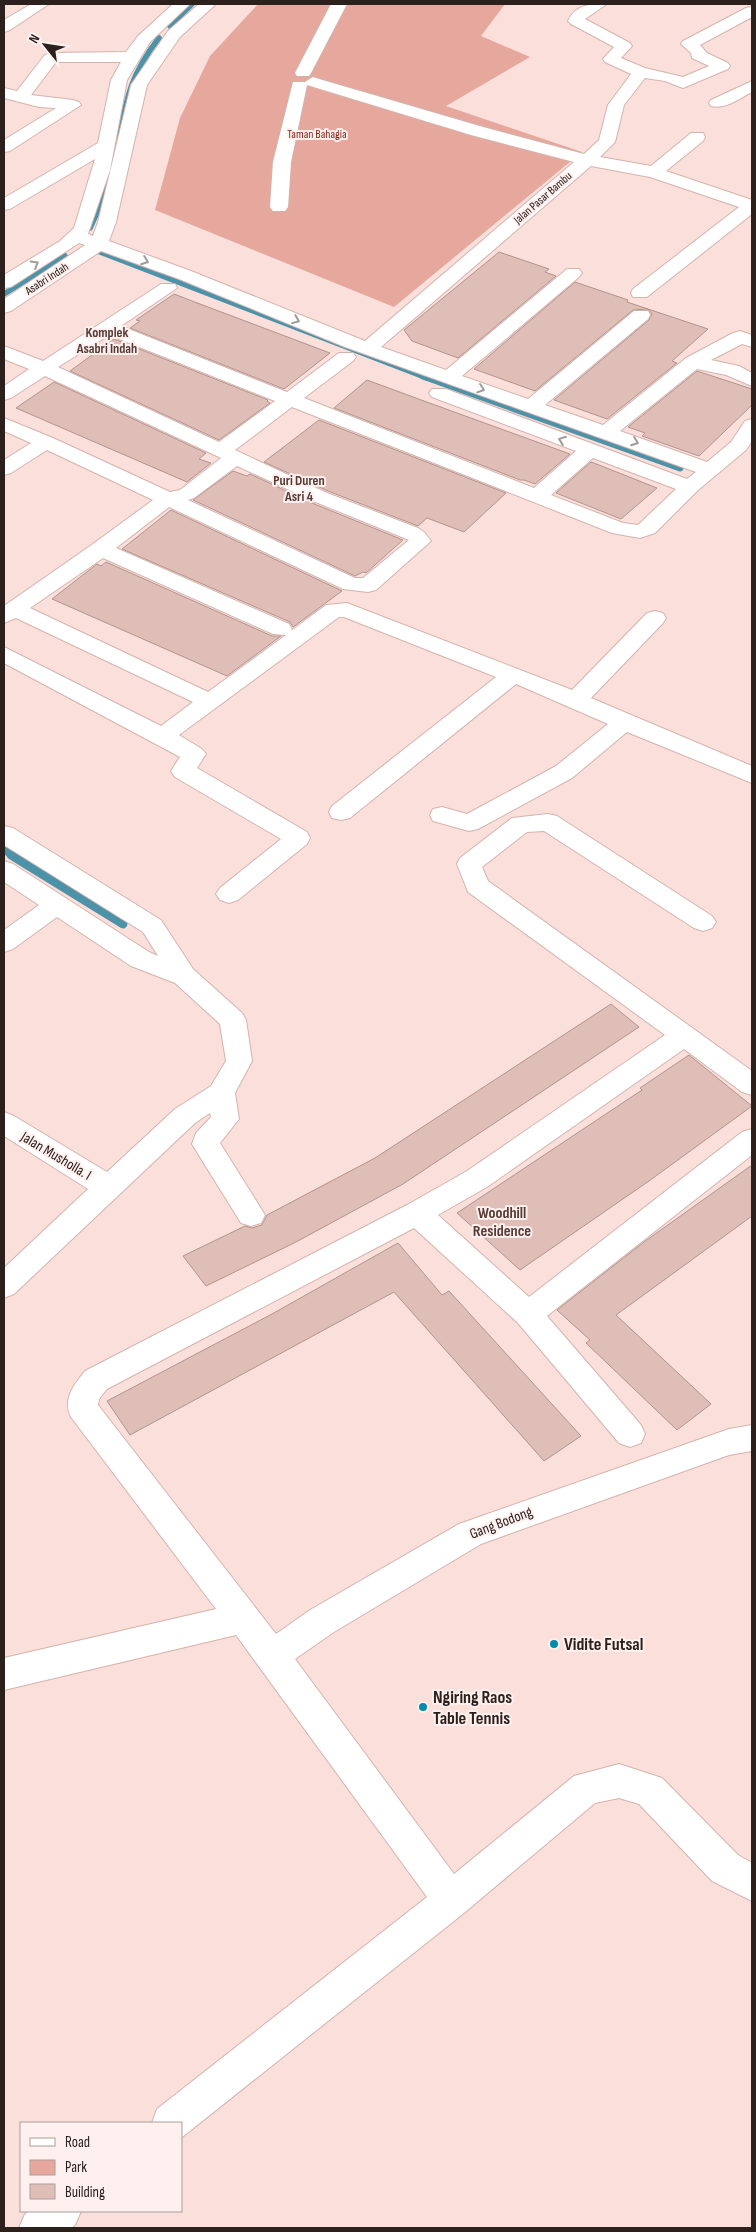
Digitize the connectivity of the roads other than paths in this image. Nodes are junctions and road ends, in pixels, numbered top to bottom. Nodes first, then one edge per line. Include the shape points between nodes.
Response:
1 (41, 4) edge
2 (208, 4) edge
3 (340, 4) edge
4 (599, 4) edge
5 (159, 5) dead end
6 (179, 6) edge
7 (752, 11) edge
8 (4, 27) edge
9 (153, 30) junction
10 (174, 34) junction
11 (131, 57) junction
12 (641, 72) junction
13 (305, 80) junction
14 (752, 86) edge
15 (8, 94) edge
16 (93, 103) junction
17 (717, 104) dead end
18 (697, 137) dead end
19 (106, 145) junction
20 (4, 147) edge
21 (587, 160) junction
22 (654, 172) junction
23 (4, 205) edge
24 (752, 206) edge
25 (279, 207) dead end
26 (72, 240) junction
27 (92, 249) junction
28 (573, 273) dead end
29 (4, 283) edge
30 (168, 288) junction
31 (640, 293) dead end
32 (4, 307) edge
33 (641, 315) dead end
34 (106, 327) junction
35 (752, 341) edge
36 (4, 352) edge
37 (350, 352) junction
38 (752, 360) edge
39 (693, 362) junction
40 (44, 368) junction
41 (732, 370) junction
42 (449, 377) junction
43 (752, 380) edge
44 (4, 394) edge
45 (296, 403) junction
46 (531, 406) junction
47 (4, 424) edge
48 (752, 425) edge
49 (607, 432) junction
50 (46, 442) junction
51 (746, 447) edge
52 (589, 450) junction
53 (229, 454) junction
54 (4, 469) edge
55 (710, 470) junction
56 (690, 487) junction
57 (536, 498) junction
58 (167, 499) junction
59 (101, 549) junction
60 (9, 612) edge
61 (655, 618) dead end
62 (281, 629) dead end
63 (4, 654) edge
64 (513, 675) junction
65 (199, 696) dead end
66 (576, 700) junction
67 (624, 722) junction
68 (162, 736) junction
69 (752, 775) edge
70 (341, 812) dead end
71 (442, 815) dead end
72 (4, 834) edge
73 (4, 870) edge
74 (229, 894) dead end
75 (57, 904) junction
76 (703, 922) dead end
77 (4, 943) edge
78 (184, 976) junction
79 (682, 1036) junction
80 (752, 1085) edge
81 (221, 1093) junction
82 (4, 1122) edge
83 (752, 1140) edge
84 (109, 1188) junction
85 (417, 1213) junction
86 (251, 1215) dead end
87 (4, 1286) edge
88 (528, 1314) junction
89 (630, 1434) dead end
90 (752, 1438) edge
91 (243, 1618) junction
92 (272, 1656) junction
93 (4, 1674) edge
94 (752, 1883) edge
95 (451, 1900) junction
96 (172, 2122) edge
97 (60, 2212) edge
98 (39, 2228) edge

1 - 8 street
2 - 10 street
3 - 13 street
4 - 12 street via 579,14 576,21 624,46 611,59
5 - 6 street
6 - 9 street
7 - 12 street via 689,44 698,54 722,66 683,83
9 - 10 street
9 - 11 street
10 - 27 street via 139,85 107,222
11 - 15 street via 55,56
11 - 16 street via 119,80
12 - 21 street via 616,105 607,142
13 - 21 street via 477,132
13 - 25 street via 282,162
14 - 17 street
15 - 16 street via 38,102
16 - 19 street
16 - 20 street
18 - 22 street
19 - 23 street
19 - 26 street via 86,222
21 - 22 street, Jalan Pasar Bambu
21 - 37 street, Jalan Pasar Bambu
22 - 24 street, Jalan Pasar Bambu
24 - 31 street
26 - 27 street
29 -> 26 street
27 - 30 street
27 - 32 street, Asabri Indah
27 -> 37 street
28 - 42 street
30 - 34 street
30 - 37 street
33 - 46 street
34 - 40 street
34 - 45 street
35 - 39 street via 740,338
36 - 40 street
37 - 42 street
37 - 45 street, Jalan Pasar Bambu
52 -> 37 street
38 - 41 street
39 - 41 street
39 - 49 street
40 - 44 street
40 - 53 street
41 - 43 street
42 -> 46 street
45 - 53 street, Jalan Pasar Bambu
45 - 57 street
46 - 49 street
47 - 50 street
48 - 51 street
49 -> 55 street
50 - 54 street
50 - 58 street
51 - 55 street
52 - 56 street
52 - 57 street
53 - 58 street, Jalan Pasar Bambu via 187,494
53 - 58 street via 320,497 411,532 420,541 368,585 360,586
55 - 56 street
56 - 57 street via 648,529 640,532 619,529
58 - 59 street, Jalan Pasar Bambu
59 - 60 street, Jalan Pasar Bambu
59 - 62 street
60 - 65 street
61 - 66 street
63 - 68 street
64 - 66 street
64 - 68 street via 347,610 334,610
64 - 70 street
66 - 67 street
67 - 69 street
67 - 71 street via 564,772 469,823
68 - 74 street via 194,754 183,771 298,838
72 - 78 street via 152,926
73 - 75 street
75 - 77 street
75 - 78 street via 140,959
76 - 79 street via 548,822 520,824 469,864 477,886
78 - 81 street via 233,1020 239,1061
79 - 80 street
79 - 85 street via 476,1179
81 - 84 street via 185,1116
81 - 86 street via 225,1119 206,1144
82 - 84 street, Jalan Musholla. I
83 - 88 street
84 - 87 street
85 - 88 street
85 - 91 street via 96,1380 85,1394 82,1408
88 - 89 street
90 - 92 street, Gang Bodong via 729,1442 470,1534 322,1621
91 - 92 street
91 - 93 street
92 - 95 street
94 - 95 street via 725,1868 650,1790 619,1780 586,1788
95 - 96 street
97 - 98 street

